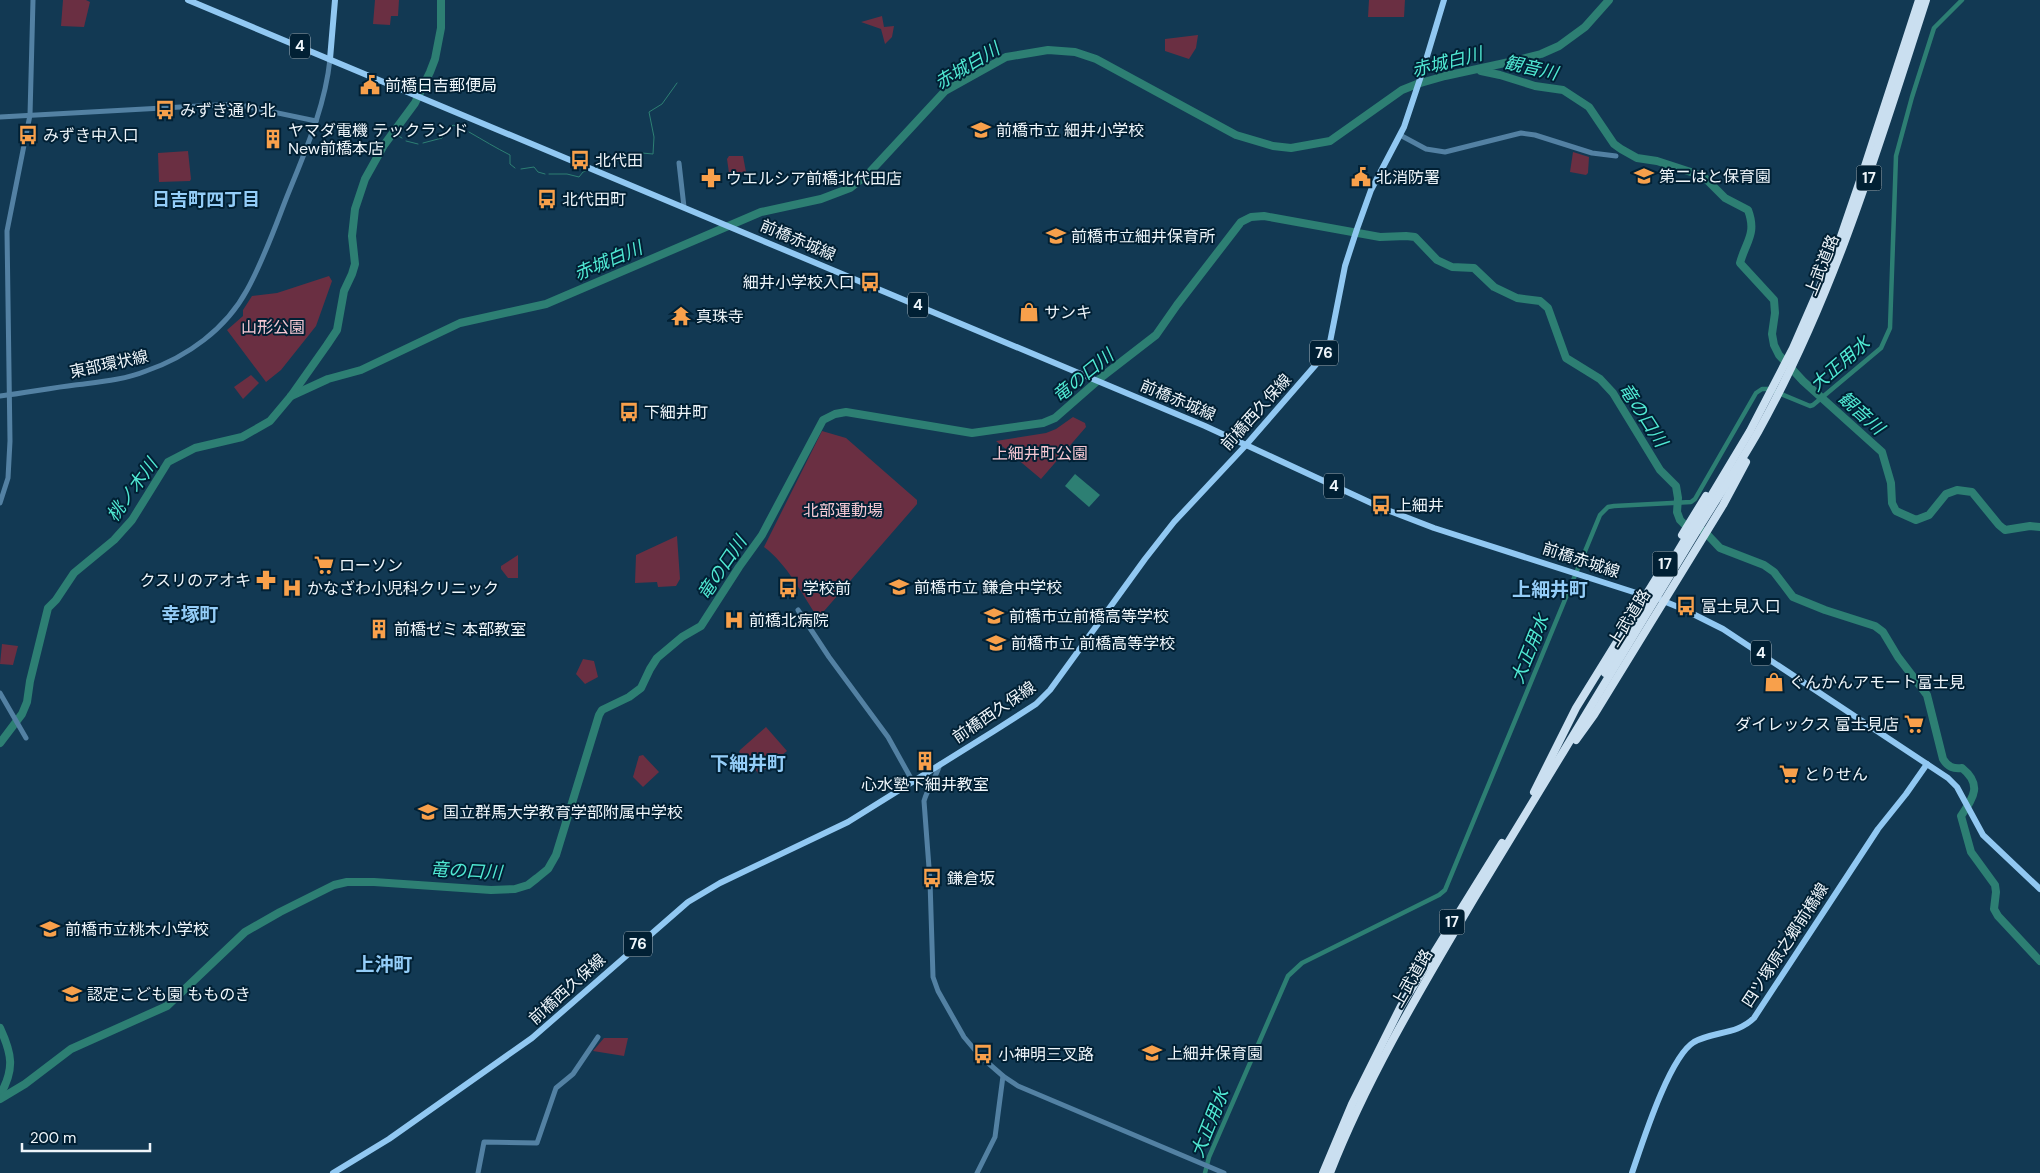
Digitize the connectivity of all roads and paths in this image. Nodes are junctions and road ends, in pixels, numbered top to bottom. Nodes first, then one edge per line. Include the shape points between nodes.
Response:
1 (33, 0) edge
2 (188, 0) edge
3 (335, 0) edge
4 (1444, 0) edge
5 (1919, 0) edge
6 (1926, 0) edge
7 (330, 59) junction
8 (30, 115) junction
9 (0, 117) edge
10 (316, 121) junction
11 (1400, 135) junction
12 (1616, 156) dead end
13 (679, 163) dead end
14 (684, 207) junction
15 (0, 342) edge
16 (7, 342) junction
17 (1796, 350) junction
18 (9, 395) junction
19 (0, 396) edge
20 (1755, 430) junction
21 (1246, 445) junction
22 (0, 503) edge
23 (1698, 518) junction
24 (1691, 531) junction
25 (1644, 596) junction
26 (1664, 601) junction
27 (798, 610) dead end
28 (0, 693) edge
29 (26, 738) dead end
30 (940, 764) junction
31 (1927, 764) junction
32 (913, 782) junction
33 (1535, 794) junction
34 (2040, 889) edge
35 (598, 1037) dead end
36 (1003, 1076) junction
37 (480, 1172) edge
38 (333, 1173) edge
39 (977, 1173) edge
40 (1224, 1173) edge
41 (1323, 1173) edge
42 (1330, 1173) edge
43 (1632, 1173) edge

1 - 8 street
2 - 7 main road, 4
3 - 7 main road
4 - 11 main road, 前橋西久保線 / 76
5 - 17 highway, 上武道路 / 17 via 1838,245
6 - 17 highway, 上武道路 / 17 via 1857,212 1825,294
7 - 10 street, 東部環状線
7 - 14 main road, 4
8 - 9 street
8 - 10 street via 234,104
8 - 16 street via 7,231
10 - 18 street, 東部環状線 via 261,262 247,291 219,326 196,346 144,372
11 - 12 street via 1426,149 1445,152 1521,133 1592,153
11 - 21 main road, 前橋西久保線 / 76 via 1371,190 1354,237 1326,350
13 - 14 street
14 - 21 main road, 前橋赤城線 / 4
15 - 16 street
16 - 18 street
17 - 20 highway, 上武道路 / 17
18 - 19 street, 東部環状線
18 - 22 street via 8,478
20 - 23 highway, 上武道路 / 17
20 - 23 highway, 17
20 - 26 highway, 17 via 1736,481
21 - 25 main road, 前橋赤城線 / 4 via 1382,508 1434,528
21 - 30 main road, 前橋西久保線 / 76 via 1144,559 1050,690 1036,704
23 - 24 highway, 上武道路 / 17
23 - 24 highway, 17
24 - 25 highway, 17
24 - 33 highway, 上武道路 / 17
25 - 26 main road, 前橋赤城線 / 4
25 - 33 highway, 17 via 1576,708
26 - 31 main road, 前橋赤城線 / 4 via 1730,632
26 - 33 highway, 17 via 1594,715
27 - 32 street via 888,737
28 - 29 street
30 - 32 main road, 前橋西久保線 / 76
30 - 36 street via 924,800 933,977 964,1037
31 - 34 main road, 前橋赤城線 / 4 via 1954,783 1983,835
31 - 43 main road, 四ツ塚原之郷前橋線 via 1878,829 1754,1018 1737,1030 1694,1042 1684,1051 1654,1110
32 - 38 main road, 前橋西久保線 / 76 via 832,830 720,883 688,902 532,1038 389,1139
33 - 41 highway, 上武道路 / 17 via 1401,1006 1352,1104
33 - 42 highway, 上武道路 / 17 via 1382,1058
35 - 37 street via 573,1074 556,1088 537,1143 484,1142
36 - 39 street via 995,1137
36 - 40 street via 1032,1093

